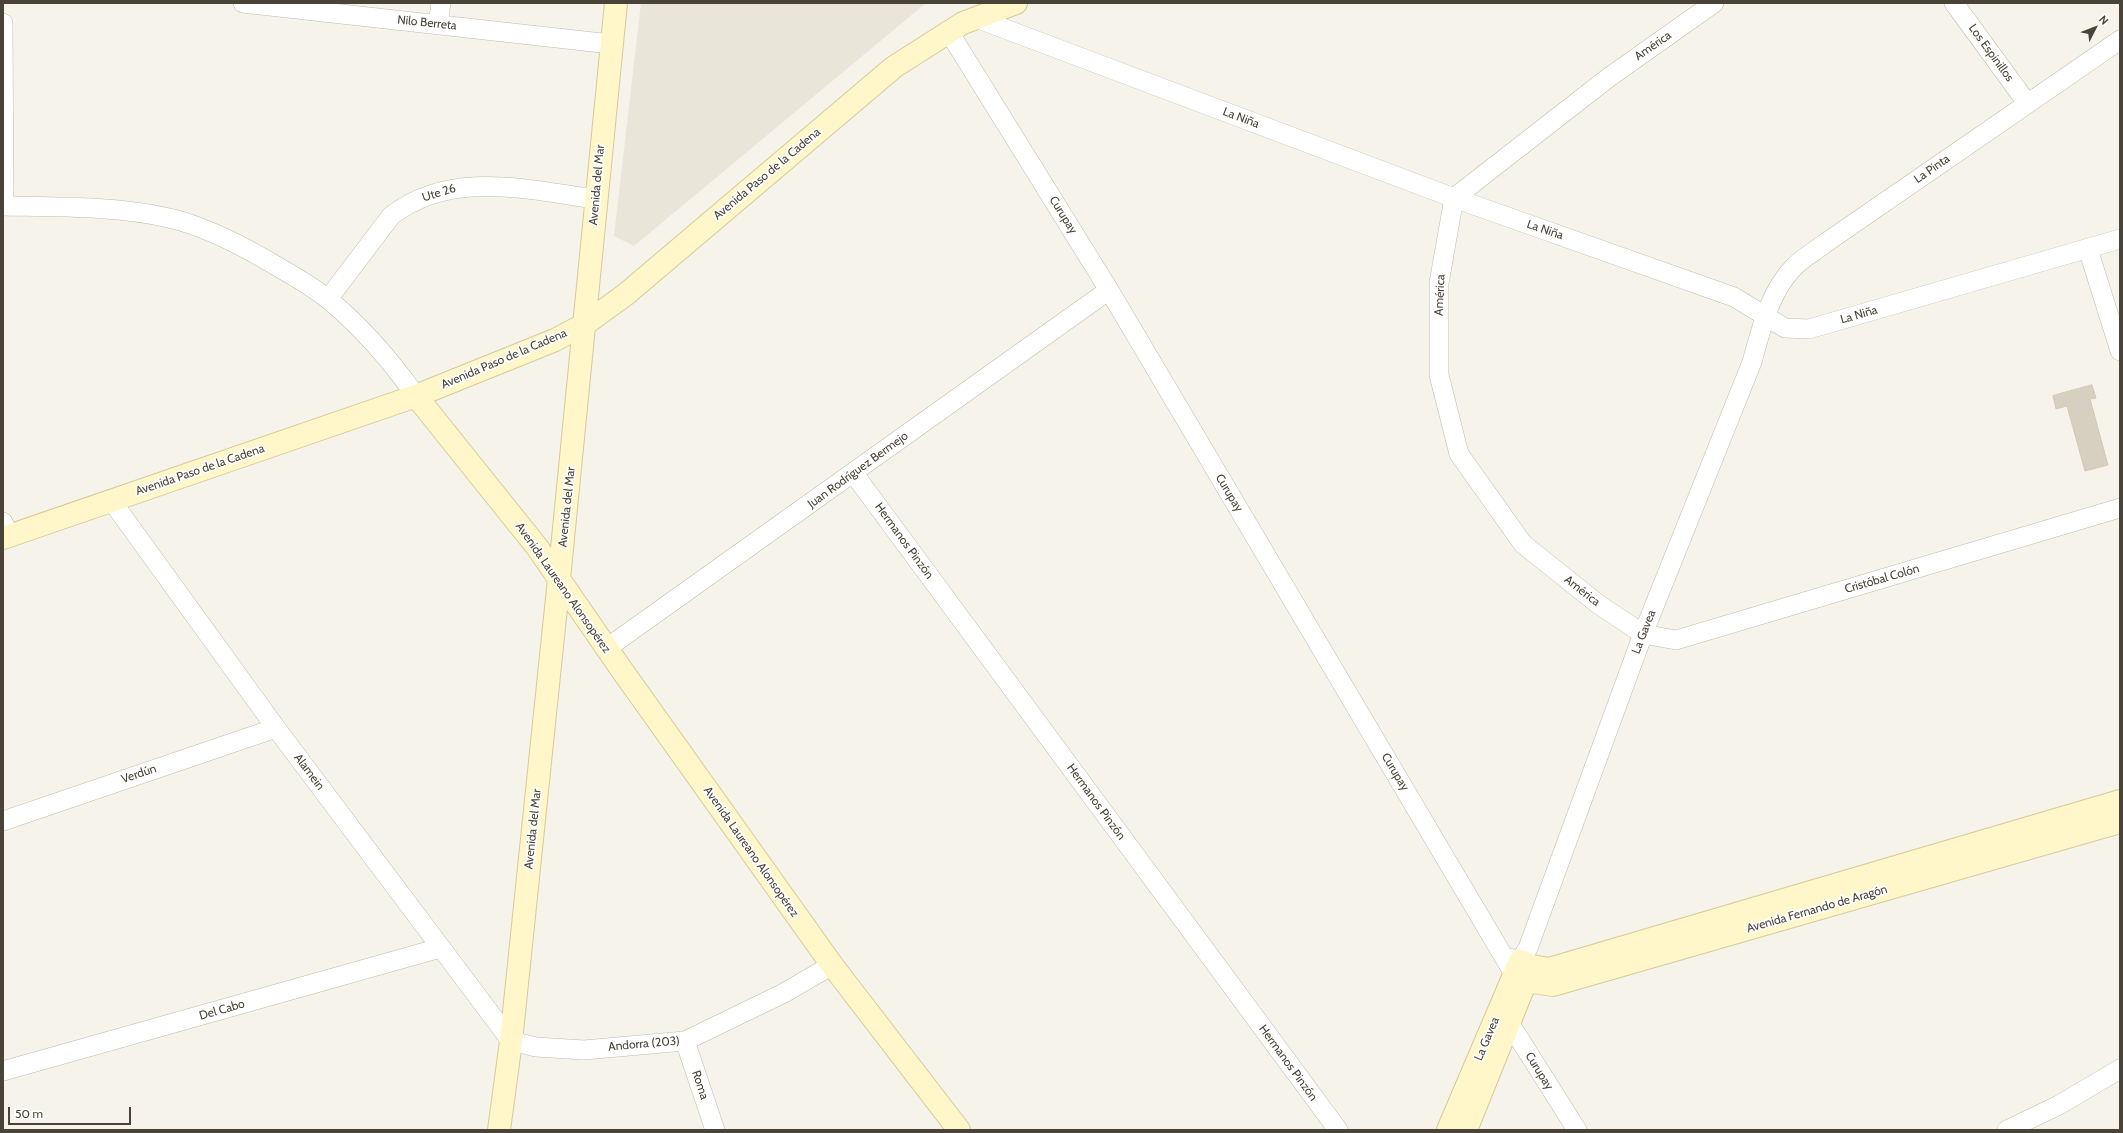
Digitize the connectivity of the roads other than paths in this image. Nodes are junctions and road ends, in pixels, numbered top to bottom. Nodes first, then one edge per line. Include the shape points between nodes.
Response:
1 (243, 3) edge
2 (441, 3) edge
3 (616, 3) edge
4 (1016, 3) edge
5 (1714, 3) edge
6 (1954, 3) edge
7 (976, 18) junction
8 (3, 23) edge
9 (438, 25) junction
10 (950, 32) junction
11 (2120, 40) edge
12 (611, 44) junction
13 (2027, 103) junction
14 (1454, 198) junction
15 (596, 199) junction
16 (3, 206) edge
17 (2120, 239) edge
18 (2088, 248) junction
19 (1109, 290) junction
20 (328, 299) junction
21 (1765, 317) junction
22 (585, 324) junction
23 (2120, 351) edge
24 (416, 396) junction
25 (854, 474) junction
26 (112, 500) junction
27 (2120, 508) edge
28 (5, 532) edge
29 (559, 579) junction
30 (1643, 634) junction
31 (607, 648) junction
32 (276, 728) junction
33 (2120, 801) edge
34 (3, 821) edge
35 (2120, 822) edge
36 (440, 948) junction
37 (1521, 965) junction
38 (832, 966) junction
39 (1503, 1021) junction
40 (511, 1041) junction
41 (685, 1041) junction
42 (2120, 1069) edge
43 (3, 1071) edge
44 (2059, 1106) junction
45 (499, 1130) edge
46 (715, 1130) edge
47 (959, 1130) edge
48 (1338, 1130) edge
49 (1448, 1130) edge
50 (1466, 1130) edge
51 (1577, 1130) edge
52 (2007, 1130) edge
53 (2041, 1130) edge

1 - 9 street, Nilo Berreta
2 - 9 street
3 - 12 street, Avenida del Mar
4 - 7 street, Avenida Paso de la Cadena
5 - 14 street, América via 1608,78
6 - 13 street, Los Espinillos
7 - 10 street, Avenida Paso de la Cadena
7 - 14 street, La Niña
8 - 16 street
9 - 12 street, Nilo Berreta
10 - 19 street, Curupay
10 - 22 street, Avenida Paso de la Cadena via 894,66 625,295
11 - 13 street, La Pinta
12 - 15 street, Avenida del Mar
13 - 21 street, La Pinta via 1792,268 1775,294
14 - 21 street, La Niña via 1734,297
14 - 30 street, América via 1439,283 1439,376 1459,454 1523,544 1598,604
15 - 20 street, Ute 26 via 496,186 464,186 432,193 391,216
15 - 22 street, Avenida del Mar
16 - 20 street, Avenida Laureano Alonsopérez via 137,213 169,218 206,229 244,247
17 - 18 street, La Niña
18 - 21 street, La Niña via 1809,329 1785,328
18 - 23 street
19 - 25 street, Juan Rodríguez Bermejo
19 - 37 street, Curupay
20 - 24 street, Avenida Laureano Alonsopérez via 367,335 395,366
21 - 30 street, La Gavea via 1752,362
22 - 24 street, Avenida Paso de la Cadena via 555,340
22 - 29 street, Avenida del Mar
24 - 26 street, Avenida Paso de la Cadena
24 - 29 street, Avenida Laureano Alonsopérez via 537,547
25 - 31 street, Juan Rodríguez Bermejo
25 - 48 street, Hermanos Pinzón
26 - 28 street, Avenida Paso de la Cadena
26 - 32 street, Alamein
27 - 30 street, Cristóbal Colón via 1676,640
29 - 31 street, Avenida Laureano Alonsopérez
29 - 40 street, Avenida del Mar
30 - 37 street, La Gavea
31 - 38 street, Avenida Laureano Alonsopérez
32 - 34 street, Verdún
32 - 36 street, Alamein
33 - 37 street, Avenida Fernando de Aragón via 1549,969
35 - 37 street, Avenida Fernando de Aragón via 1553,985
36 - 40 street, Alamein
36 - 43 street, Del Cabo
37 - 39 street, La Gavea
38 - 41 street, Andorra (203) via 784,993
38 - 47 street, Avenida Laureano Alonsopérez
39 - 49 street, La Gavea
39 - 50 street, La Gavea
39 - 51 street, Curupay
40 - 41 street, Andorra (203) via 536,1047 584,1050
40 - 45 street, Avenida del Mar
41 - 46 street, Roma
42 - 44 street
44 - 52 street
44 - 53 street

